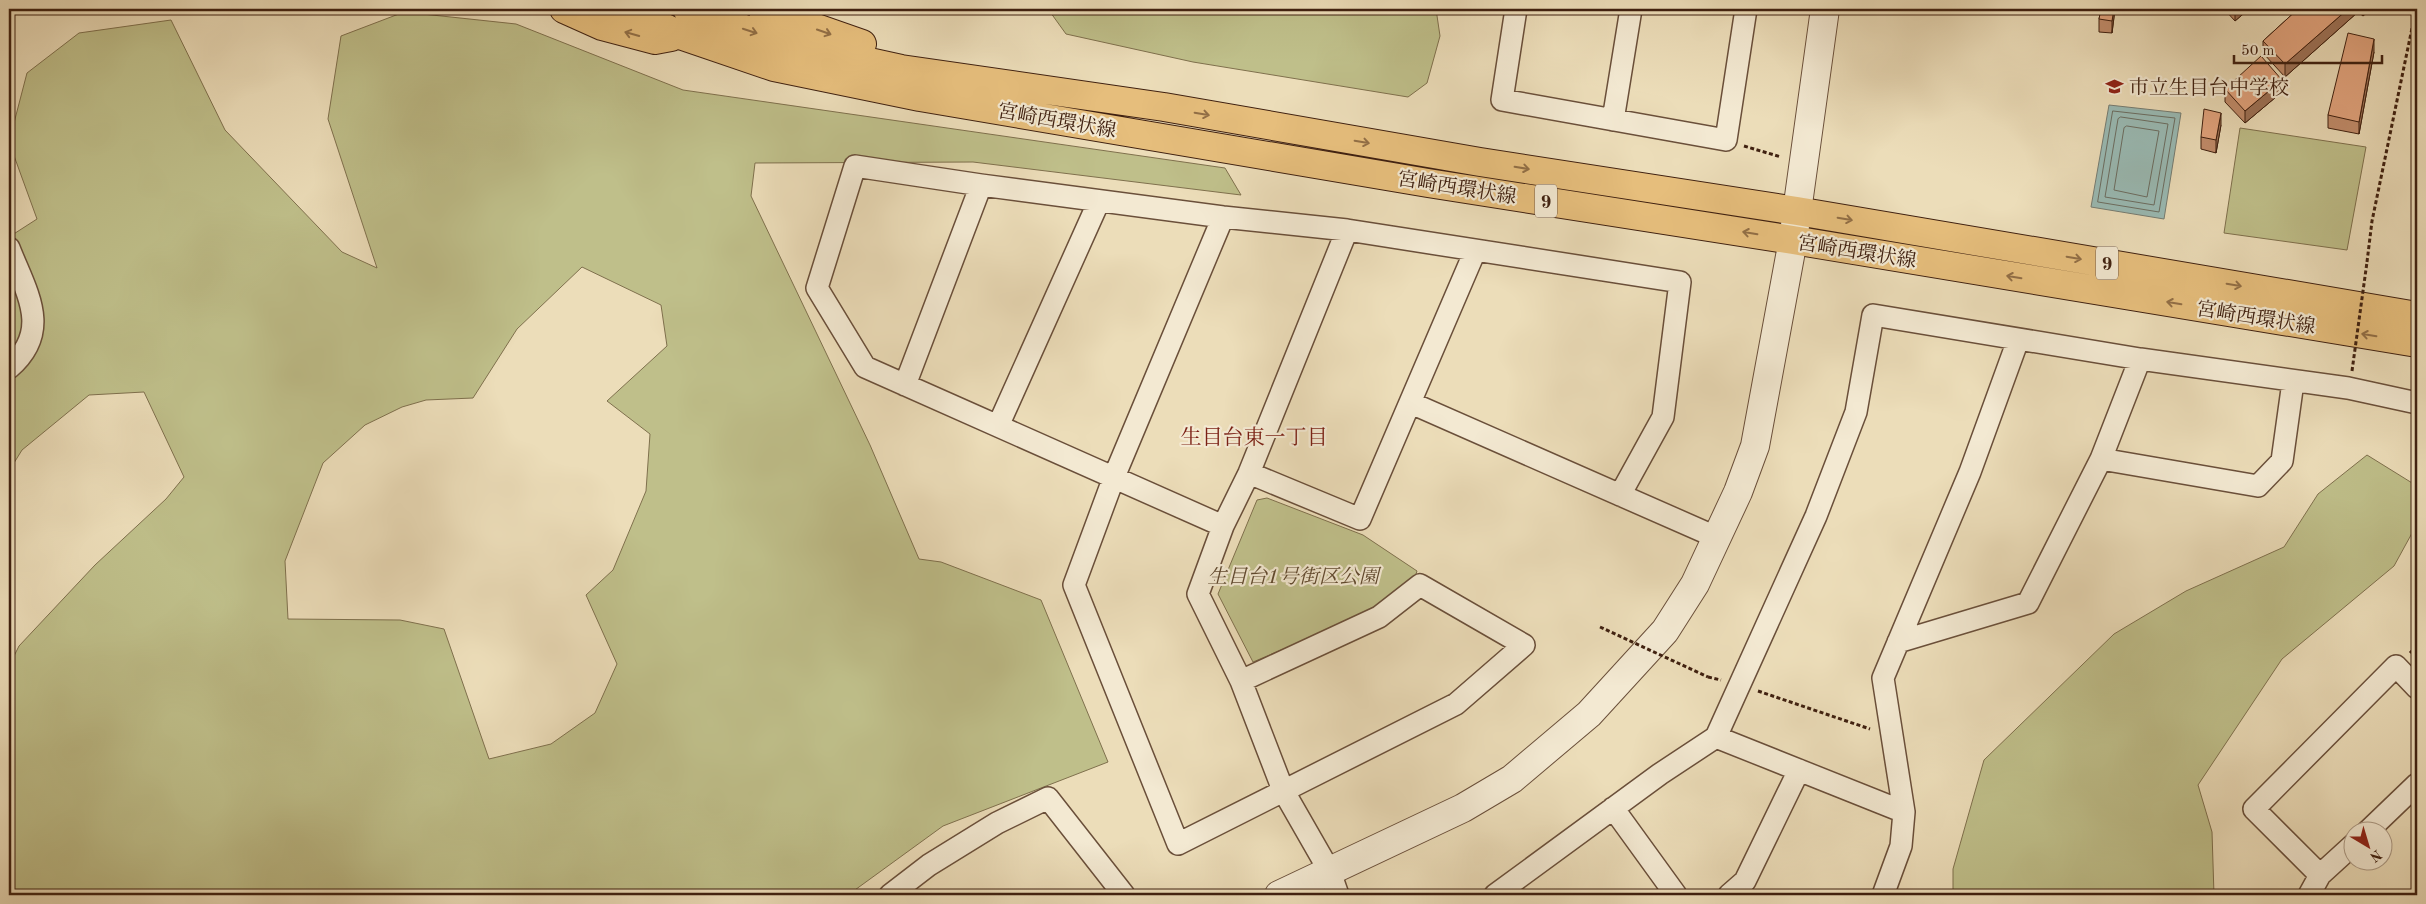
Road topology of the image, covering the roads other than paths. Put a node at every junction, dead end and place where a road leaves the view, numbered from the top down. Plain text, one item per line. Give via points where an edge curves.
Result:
1 (564, 9) edge
2 (626, 9) edge
3 (687, 9) edge
4 (762, 9) edge
5 (1516, 9) edge
6 (1632, 9) edge
7 (1746, 9) edge
8 (1826, 9) edge
9 (680, 35) junction
10 (1164, 107) junction
11 (1613, 120) junction
12 (981, 185) junction
13 (1099, 201) junction
14 (1796, 211) junction
15 (1223, 217) junction
16 (1347, 230) junction
17 (1792, 240) junction
18 (9, 248) edge
19 (1475, 251) junction
20 (2417, 316) edge
21 (2018, 340) junction
22 (2417, 343) edge
23 (2140, 359) junction
24 (9, 368) edge
25 (2293, 382) junction
26 (906, 385) junction
27 (1411, 403) junction
28 (2417, 403) edge
29 (998, 426) junction
30 (2101, 459) junction
31 (1249, 472) junction
32 (1114, 477) junction
33 (1620, 495) junction
34 (1223, 526) junction
35 (1718, 538) junction
36 (1898, 642) junction
37 (1241, 681) junction
38 (2417, 688) edge
39 (1716, 736) junction
40 (1799, 770) junction
41 (2417, 784) edge
42 (1283, 790) junction
43 (1613, 808) junction
44 (1904, 812) junction
45 (2377, 822) edge
46 (2344, 853) edge
47 (2320, 876) junction
48 (1334, 884) edge
49 (1115, 893) edge
50 (890, 895) edge
51 (1279, 895) edge
52 (1495, 895) edge
53 (1676, 895) edge
54 (1729, 895) edge
55 (1883, 895) edge
56 (2309, 895) edge

9 -> 1 main road via 655,40 602,26
2 - 9 main road, 宮崎西環状線 / 9
3 -> 10 main road, 宮崎西環状線 / 9 via 787,44 901,69
4 -> 10 main road via 858,44 1143,94
5 - 11 street via 1502,100
6 - 11 street
7 - 11 street via 1726,140
8 - 14 street
17 -> 9 main road, 宮崎西環状線 / 9 via 1428,183 920,97 774,67
10 -> 14 main road, 宮崎西環状線 / 9 via 1480,162
12 - 13 street
12 - 26 street
12 - 26 street via 855,166 817,288 865,367
13 - 15 street
13 - 29 street
14 - 17 street
14 -> 20 main road, 宮崎西環状線 / 9
15 - 16 street
15 - 32 street
16 - 19 street
16 - 31 street
22 -> 17 main road, 宮崎西環状線 / 9
17 - 35 street via 1755,446
18 - 24 street via 31,306 34,325 27,349
19 - 27 street
19 - 33 street via 1680,282 1663,417
21 - 23 street
21 - 36 street via 1970,472
21 - 39 street via 1873,316 1856,412 1816,516
23 - 25 street
23 - 30 street
25 - 28 street via 2348,388
25 - 30 street via 2282,461 2258,486
26 - 29 street
27 - 31 street via 1360,519
27 - 33 street
29 - 32 street
30 - 36 street via 2028,603
31 - 34 street
32 - 34 street
32 - 42 street via 1074,585 1178,844
33 - 35 street
34 - 37 street via 1198,594
35 - 48 street via 1695,584 1665,631 1589,714 1504,784
36 - 44 street via 1883,678
37 - 42 street
37 - 42 street via 1379,617 1420,585 1524,645 1456,704
38 - 47 street via 2396,666 2254,809
39 - 40 street
39 - 43 street
40 - 44 street
40 - 54 street via 1746,881
41 - 45 street
42 - 48 street
43 - 52 street
43 - 53 street
44 - 55 street via 1901,846
46 - 47 street
47 - 56 street
48 - 51 street
49 - 50 street via 1048,798 997,823 928,865

